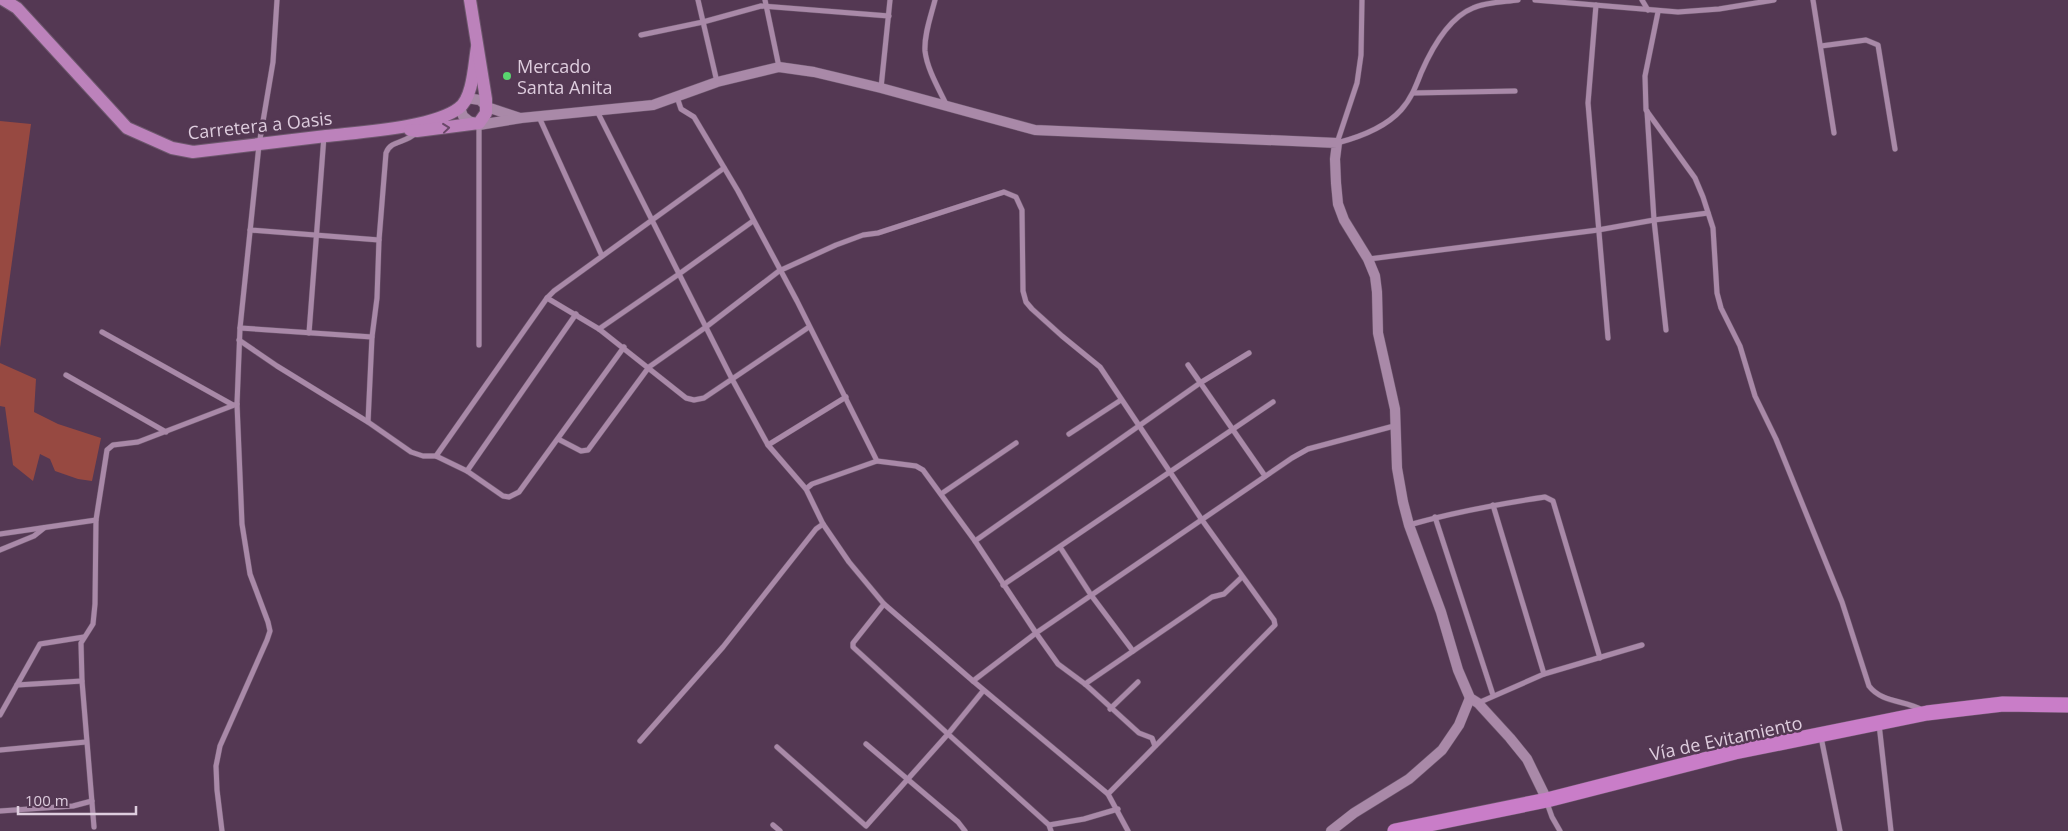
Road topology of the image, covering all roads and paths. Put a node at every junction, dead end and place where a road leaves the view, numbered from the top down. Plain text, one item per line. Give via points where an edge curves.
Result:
1 (4, 0) edge
2 (277, 0) edge
3 (470, 0) edge
4 (698, 0) edge
5 (765, 0) edge
6 (890, 0) edge
7 (935, 0) edge
8 (1362, 0) edge
9 (1518, 0) edge
10 (1535, 0) edge
11 (1642, 0) edge
12 (1774, 0) edge
13 (1814, 0) edge
14 (1596, 5) junction
15 (767, 8) junction
16 (1648, 10) junction
17 (1658, 12) junction
18 (889, 16) junction
19 (703, 22) junction
20 (641, 35) dead end
21 (1821, 46) junction
22 (477, 47) junction
23 (779, 67) junction
24 (717, 82) junction
25 (881, 88) junction
26 (1515, 91) dead end
27 (1413, 93) junction
28 (681, 95) junction
29 (463, 103) junction
30 (947, 106) junction
31 (487, 107) junction
32 (597, 110) junction
33 (1646, 110) junction
34 (539, 117) junction
35 (521, 118) junction
36 (476, 124) junction
37 (398, 128) junction
38 (417, 131) junction
39 (1834, 133) dead end
40 (324, 136) junction
41 (1338, 143) junction
42 (259, 145) junction
43 (1895, 149) dead end
44 (724, 168) junction
45 (1708, 213) junction
46 (1654, 220) junction
47 (652, 221) junction
48 (752, 221) junction
49 (250, 230) junction
50 (1598, 230) junction
51 (316, 236) junction
52 (379, 240) junction
53 (602, 256) junction
54 (1368, 259) junction
55 (780, 270) junction
56 (679, 274) junction
57 (547, 298) junction
58 (576, 314) junction
59 (809, 326) junction
60 (706, 327) junction
61 (240, 328) junction
62 (599, 329) junction
63 (1666, 330) dead end
64 (102, 332) dead end
65 (308, 333) junction
66 (372, 337) junction
67 (1608, 338) dead end
68 (240, 340) junction
69 (479, 345) dead end
70 (624, 347) junction
71 (1249, 353) dead end
72 (1188, 365) dead end
73 (649, 366) junction
74 (66, 375) dead end
75 (732, 379) junction
76 (1200, 383) junction
77 (846, 397) junction
78 (1121, 400) junction
79 (1273, 402) dead end
80 (235, 404) junction
81 (368, 422) junction
82 (1138, 425) junction
83 (1394, 426) junction
84 (1233, 428) junction
85 (166, 432) junction
86 (1069, 434) dead end
87 (558, 439) junction
88 (1016, 443) dead end
89 (768, 445) junction
90 (436, 456) junction
91 (877, 461) junction
92 (467, 471) junction
93 (1171, 473) junction
94 (1265, 476) junction
95 (806, 489) junction
96 (942, 494) junction
97 (1492, 505) junction
98 (1435, 517) junction
99 (96, 520) junction
100 (1202, 520) junction
101 (823, 524) junction
102 (1409, 525) junction
103 (44, 528) junction
104 (0, 534) edge
105 (975, 541) junction
106 (1060, 547) junction
107 (0, 550) edge
108 (1242, 578) junction
109 (1003, 585) junction
110 (1091, 596) junction
111 (884, 604) junction
112 (1036, 633) junction
113 (84, 637) junction
114 (1642, 646) dead end
115 (1134, 651) junction
116 (1600, 658) junction
117 (1544, 674) junction
118 (82, 681) junction
119 (973, 681) junction
120 (1138, 682) dead end
121 (1085, 684) junction
122 (17, 685) junction
123 (983, 691) junction
124 (1493, 695) junction
125 (1474, 700) junction
126 (2068, 705) edge
127 (1110, 708) junction
128 (1927, 714) junction
129 (0, 715) edge
130 (1879, 724) junction
131 (948, 734) junction
132 (1820, 736) junction
133 (640, 741) dead end
134 (86, 742) junction
135 (866, 744) dead end
136 (1155, 746) junction
137 (778, 747) dead end
138 (0, 750) edge
139 (907, 779) junction
140 (1108, 794) junction
141 (1547, 800) junction
142 (92, 801) junction
143 (1118, 809) junction
144 (0, 811) edge
145 (773, 825) dead end
146 (94, 827) dead end
147 (1050, 828) edge
148 (864, 829) edge
149 (222, 831) edge
150 (780, 831) edge
151 (965, 831) edge
152 (1128, 831) edge
153 (1331, 831) edge
154 (1395, 831) edge
155 (1560, 831) edge
156 (1840, 831) edge
157 (1891, 831) edge

1 - 42 main road, Carretera a Oasis via 17,8 127,128 153,141 193,152
2 - 42 street via 273,62
3 - 22 main road
4 - 19 street
5 - 15 street
6 - 18 street
7 - 30 street via 925,52
8 - 41 street via 1357,83
9 - 27 street via 1472,8 1460,16 1437,42
10 - 14 street
11 - 16 street
12 - 17 street via 1719,9
13 - 21 street
14 - 16 street
14 - 50 street via 1588,103
15 - 18 street
15 - 19 street via 761,6
15 - 23 street
16 - 17 street
17 - 33 street via 1645,76
18 - 25 street
19 - 20 street
19 - 24 street
21 - 39 street
21 - 43 street via 1866,40 1878,45
22 - 29 main road via 473,77
22 - 31 main road
23 - 24 street
23 - 25 street
24 - 28 street
25 - 30 street
26 - 27 street
27 - 41 street via 1401,110 1386,122
28 - 32 street via 653,105
28 - 44 street via 678,100 680,109 694,117
29 - 31 street via 480,100
29 - 36 street via 463,116
29 - 37 main road, Carretera a Oasis via 436,119
30 - 41 street via 1034,130
31 - 35 street
31 - 36 main road via 483,119
32 - 34 street
32 - 47 street
33 - 45 street via 1695,178
33 - 46 street
34 - 35 street
34 - 53 street
35 - 36 street
38 -> 36 main road, Carretera a Oasis
36 - 69 street
37 - 38 main road, Carretera a Oasis
37 - 40 main road, Carretera a Oasis
38 - 52 street via 407,140 388,148
40 - 42 main road, Carretera a Oasis
40 - 51 street
41 - 54 street via 1335,159 1338,204
42 - 49 street
44 - 47 street
44 - 48 street
45 - 46 street
45 - 128 street via 1713,228 1721,308 1740,346 1755,396 1776,439 1842,602 1869,686 1878,695 1916,706
46 - 50 street
46 - 63 street
47 - 53 street
47 - 56 street
48 - 55 street
48 - 56 street
49 - 51 street
49 - 61 street
50 - 54 street
50 - 67 street
51 - 52 street
51 - 65 street
52 - 66 street
53 - 57 street
54 - 83 street via 1376,284 1378,333 1395,409
55 - 59 street
55 - 60 street
55 - 78 street via 863,235 1004,192 1010,194 1016,197 1022,210 1023,291 1026,302 1100,367
56 - 60 street
56 - 62 street
57 - 58 street
57 - 90 street
58 - 62 street
58 - 92 street
59 - 75 street
59 - 77 street
60 - 73 street
60 - 75 street
61 - 65 street
61 - 68 street
62 - 70 street
64 - 80 street
65 - 66 street
66 - 81 street
68 - 80 street
68 - 81 street
70 - 73 street
70 - 87 street
71 - 76 street
72 - 76 street
73 - 75 street via 681,395 694,400 704,398
73 - 87 street via 588,450 582,451
74 - 85 street
75 - 89 street
76 - 82 street
76 - 84 street
77 - 89 street
77 - 91 street
78 - 82 street
78 - 86 street
79 - 84 street
80 - 85 street
80 - 149 street via 242,524 250,574 270,630 220,746 216,766
81 - 90 street via 416,454
82 - 93 street
82 - 105 street
83 - 94 street via 1308,449
83 - 102 street via 1402,502
84 - 93 street
84 - 94 street
85 - 99 street via 138,442 109,447
87 - 92 street via 515,495 503,496
88 - 96 street
89 - 95 street
90 - 92 street
91 - 95 street
91 - 96 street via 920,467
93 - 100 street
93 - 106 street
94 - 100 street
95 - 101 street
96 - 105 street
97 - 98 street
97 - 116 street via 1545,497 1553,501
97 - 117 street
98 - 102 street
98 - 124 street
99 - 103 street
99 - 113 street via 93,624
100 - 108 street
100 - 110 street
101 - 111 street
101 - 133 street via 816,528 723,648
102 - 125 street via 1458,670
103 - 104 street
103 - 107 street via 34,536
105 - 109 street
106 - 109 street
106 - 110 street
108 - 115 street via 1224,594 1212,598
108 - 136 street via 1274,620 1274,628
109 - 112 street
110 - 112 street
110 - 115 street
111 - 119 street
111 - 131 street via 853,647
112 - 119 street
112 - 121 street via 1058,664
113 - 118 street via 81,644
113 - 122 street via 40,644
114 - 116 street
115 - 121 street
116 - 117 street
117 - 124 street
118 - 122 street
118 - 134 street
119 - 123 street
120 - 127 street
121 - 127 street
122 - 129 street
123 - 131 street
123 - 140 street
124 - 125 street
125 - 141 street via 1527,760
125 - 153 street via 1442,750 1409,779
126 - 128 highway, Vía de Evitamiento via 2003,704
127 - 136 street via 1139,733 1152,738
128 - 130 highway, Vía de Evitamiento
130 - 132 highway, Vía de Evitamiento
130 - 157 street
131 - 139 street
131 - 147 street
132 - 141 highway, Vía de Evitamiento via 1735,752
132 - 156 street
134 - 138 street
134 - 142 street
135 - 139 street
136 - 140 street
137 - 148 street
139 - 148 street
139 - 151 street
140 - 143 street
141 - 154 highway, Vía de Evitamiento
141 - 155 street
142 - 144 street via 73,806
142 - 146 street
143 - 147 street
143 - 152 street
145 - 150 street

